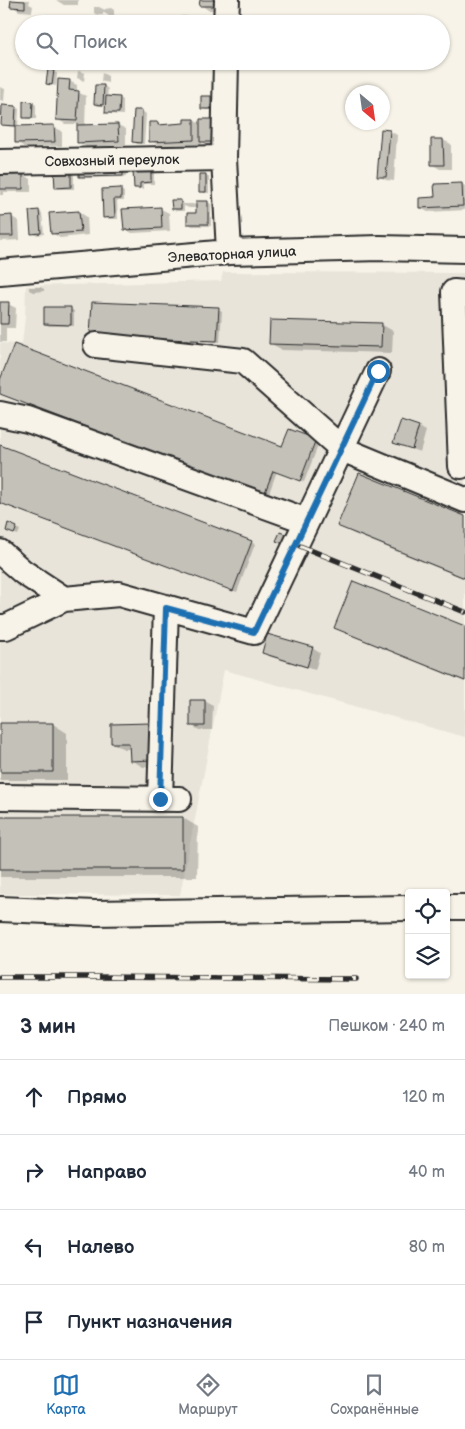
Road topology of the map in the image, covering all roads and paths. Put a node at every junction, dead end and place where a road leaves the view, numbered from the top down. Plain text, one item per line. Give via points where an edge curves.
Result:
1 (227, 0) edge
2 (226, 15) edge
3 (226, 70) edge
4 (224, 158) junction
5 (0, 162) edge
6 (465, 250) edge
7 (229, 252) junction
8 (0, 272) edge
9 (465, 293) edge
10 (96, 346) dead end
11 (378, 371) dead end
12 (0, 414) edge
13 (342, 449) junction
14 (461, 466) dead end
15 (465, 500) edge
16 (307, 521) junction
17 (0, 552) edge
18 (64, 599) junction
19 (166, 608) junction
20 (0, 627) edge
21 (0, 796) edge
22 (450, 907) edge
23 (465, 907) edge
24 (405, 908) edge
25 (0, 909) edge

1 - 2 street
3 - 4 street
4 - 5 street, Совхозный переулок
4 - 7 street
6 - 7 street, Элеваторная улица via 380,248
7 - 8 street, Элеваторная улица
9 - 14 street via 454,292
10 - 13 street via 243,361
11 - 13 street
12 - 16 street via 28,420
13 - 15 street
13 - 16 street
16 - 19 street via 254,632
17 - 18 street via 23,572
18 - 19 street via 119,594
18 - 20 street
19 - 21 street via 170,799
22 - 23 street
24 - 25 street via 96,913

